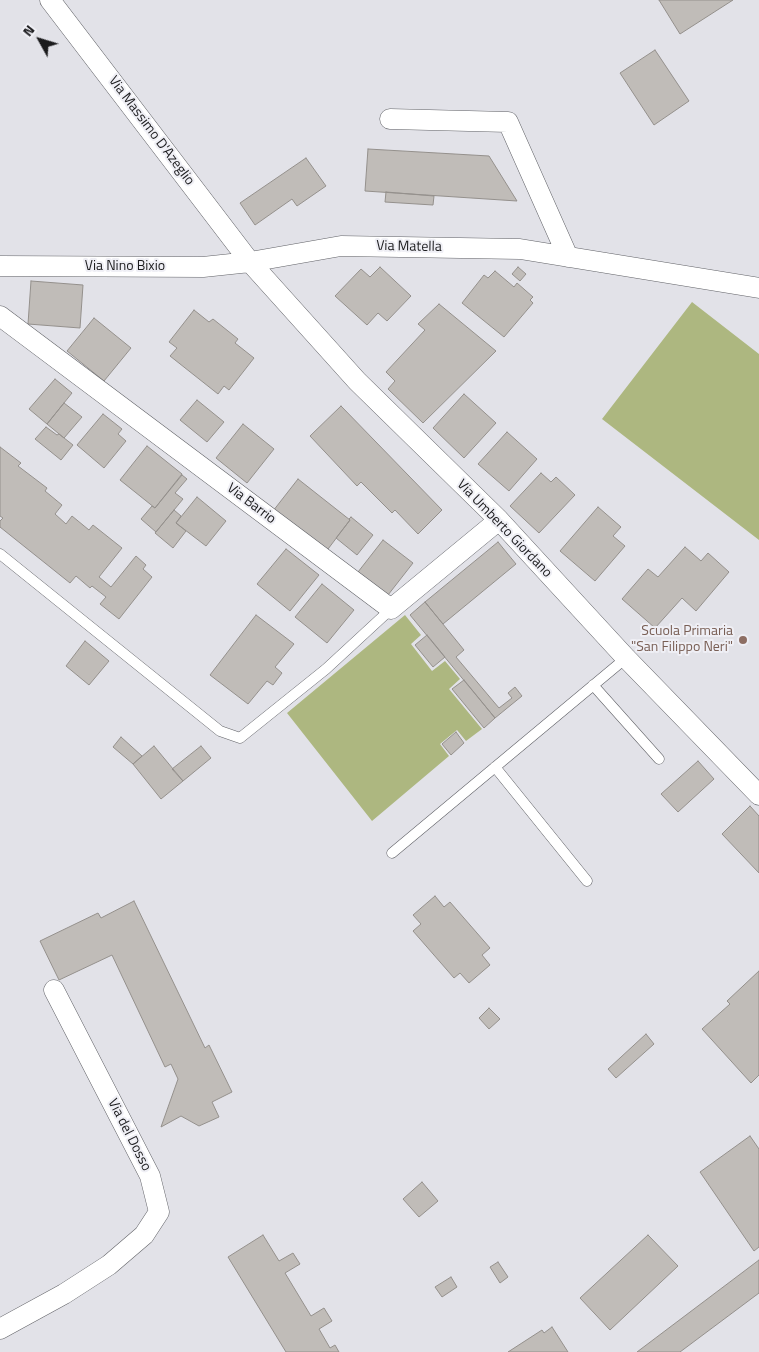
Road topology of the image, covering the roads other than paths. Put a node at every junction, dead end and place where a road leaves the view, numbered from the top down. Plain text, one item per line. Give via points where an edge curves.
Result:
1 (50, 0) edge
2 (390, 119) dead end
3 (568, 257) junction
4 (250, 262) junction
5 (0, 266) edge
6 (759, 288) edge
7 (0, 316) edge
8 (499, 520) junction
9 (0, 554) edge
10 (391, 609) junction
11 (626, 658) junction
12 (593, 685) junction
13 (659, 759) dead end
14 (495, 767) junction
15 (759, 794) edge
16 (392, 853) dead end
17 (588, 881) dead end
18 (54, 990) dead end
19 (0, 1329) edge

1 - 4 street, Via Massimo D'Azeglio
2 - 3 street via 508,122
3 - 4 street, Via Matella via 520,249 341,246
3 - 6 street, Via Matella
4 - 5 street, Via Nino Bixio via 203,267
4 - 8 street, Via Umberto Giordano via 357,381
7 - 10 street, Via Barrio
8 - 10 street
8 - 11 street, Via Umberto Giordano
9 - 10 lane via 220,731 240,738 326,669
11 - 12 lane
11 - 15 street, Via Umberto Giordano
12 - 13 lane
12 - 14 lane
14 - 16 lane
14 - 17 lane
18 - 19 street, Via del Dosso via 150,1176 159,1212 144,1235 109,1265

